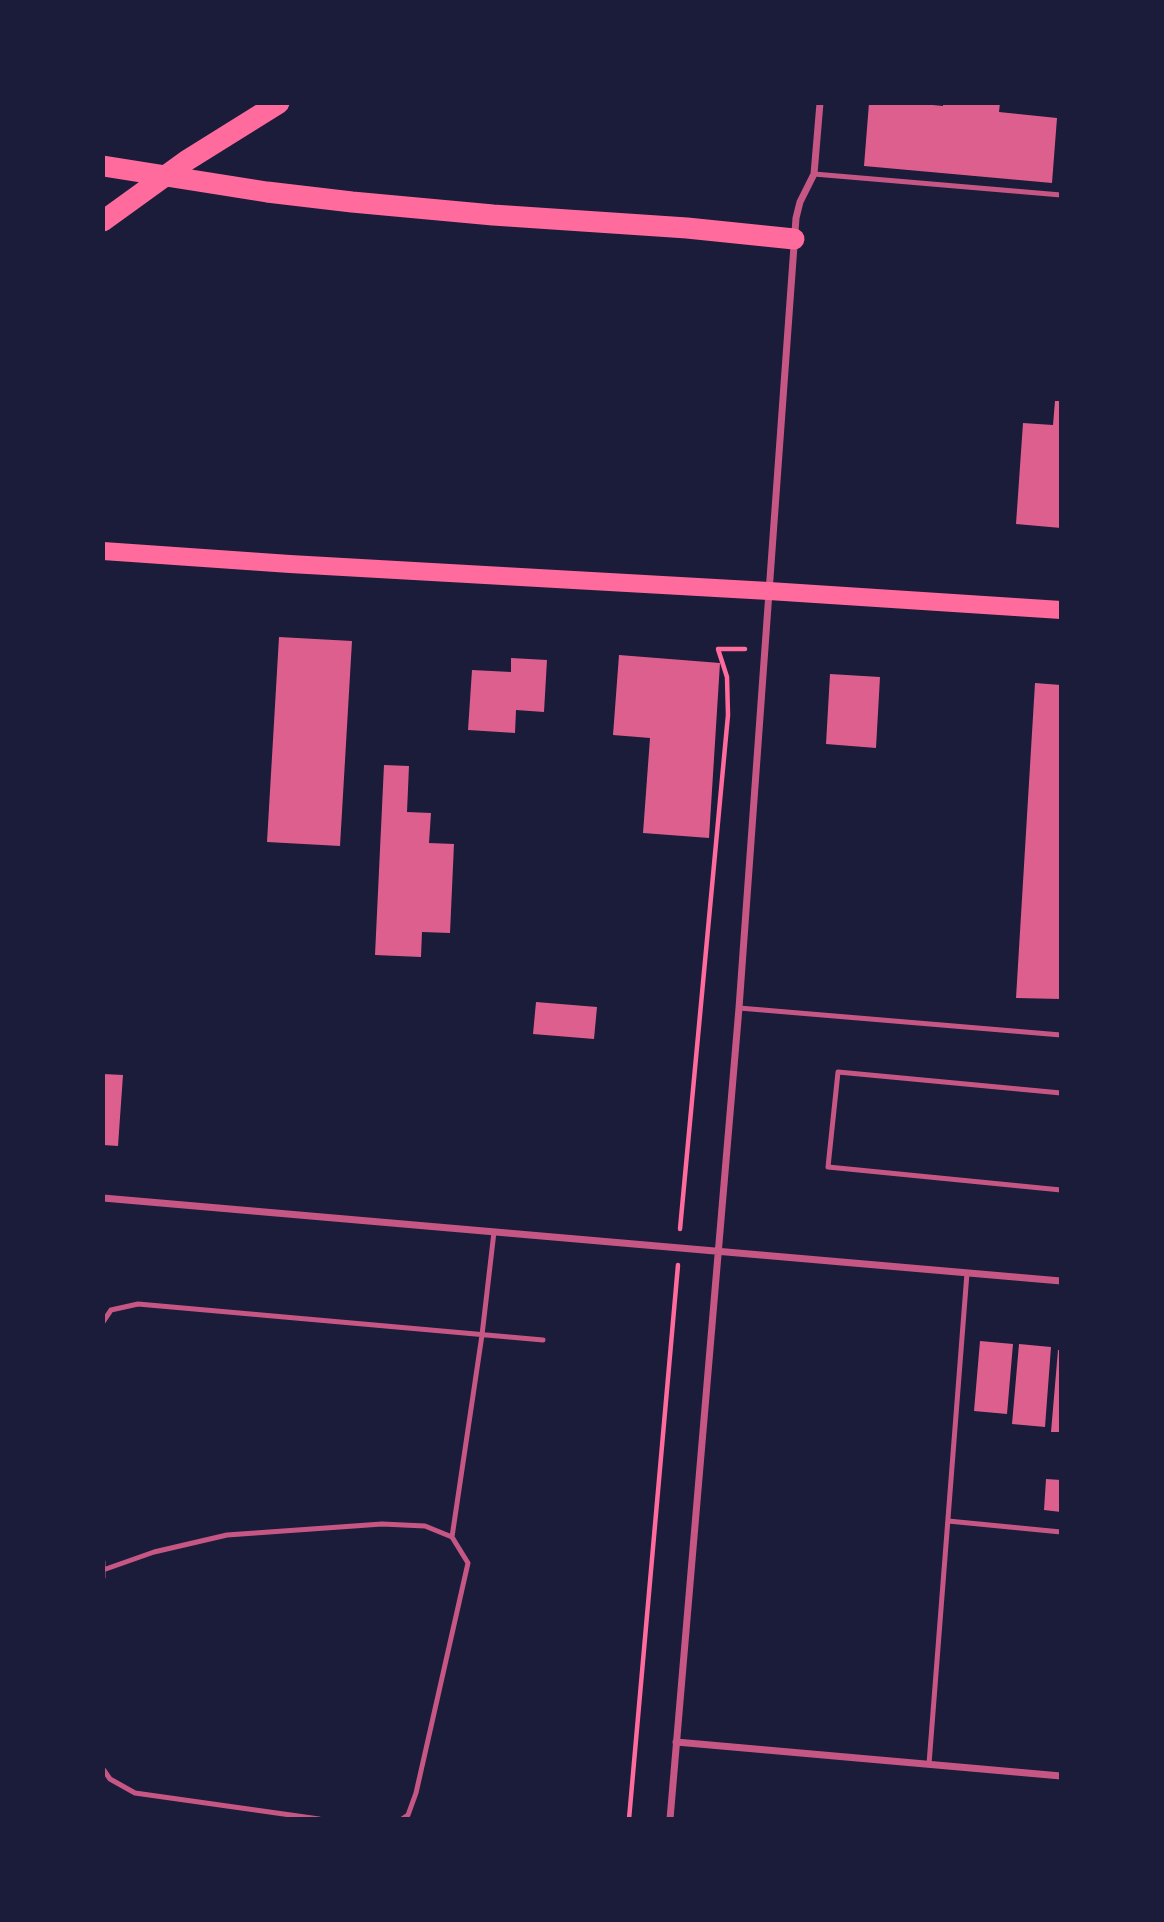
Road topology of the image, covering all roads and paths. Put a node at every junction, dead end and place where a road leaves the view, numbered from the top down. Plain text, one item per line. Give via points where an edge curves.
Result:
1 (820, 103) edge
2 (272, 107) edge
3 (103, 166) edge
4 (814, 174) junction
5 (1061, 195) edge
6 (103, 221) edge
7 (794, 239) junction
8 (103, 551) edge
9 (769, 590) junction
10 (1061, 610) edge
11 (718, 649) dead end
12 (765, 649) junction
13 (739, 1008) junction
14 (1061, 1035) edge
15 (1061, 1093) edge
16 (1061, 1190) edge
17 (103, 1198) edge
18 (494, 1232) junction
19 (718, 1251) junction
20 (967, 1273) junction
21 (1061, 1281) edge
22 (103, 1322) edge
23 (482, 1335) junction
24 (543, 1340) dead end
25 (948, 1521) junction
26 (1061, 1532) edge
27 (452, 1537) junction
28 (103, 1562) edge
29 (103, 1570) edge
30 (103, 1577) edge
31 (677, 1742) junction
32 (929, 1764) junction
33 (103, 1769) edge
34 (1061, 1776) edge
35 (319, 1819) edge
36 (401, 1819) edge
37 (670, 1819) edge

1 - 4 street
2 - 6 highway
3 - 7 highway via 352,202
4 - 5 lane
4 - 7 street via 800,202
7 - 9 street
8 - 9 main road
9 - 10 main road
9 - 12 street
11 - 12 path
12 - 13 street
13 - 14 lane
13 - 19 street
15 - 16 lane via 838,1072 828,1167
17 - 18 street
18 - 19 street
18 - 23 lane
19 - 20 street
19 - 31 street
20 - 21 street
20 - 25 lane
22 - 23 lane via 111,1310 138,1304
23 - 24 lane
23 - 27 lane
25 - 26 lane
25 - 32 lane
27 - 29 lane via 425,1526 382,1524 227,1535
27 - 36 lane via 468,1563 416,1793 408,1815
28 - 29 lane
29 - 30 lane
31 - 32 street
31 - 37 street
32 - 34 street
33 - 35 lane via 110,1779 135,1793

